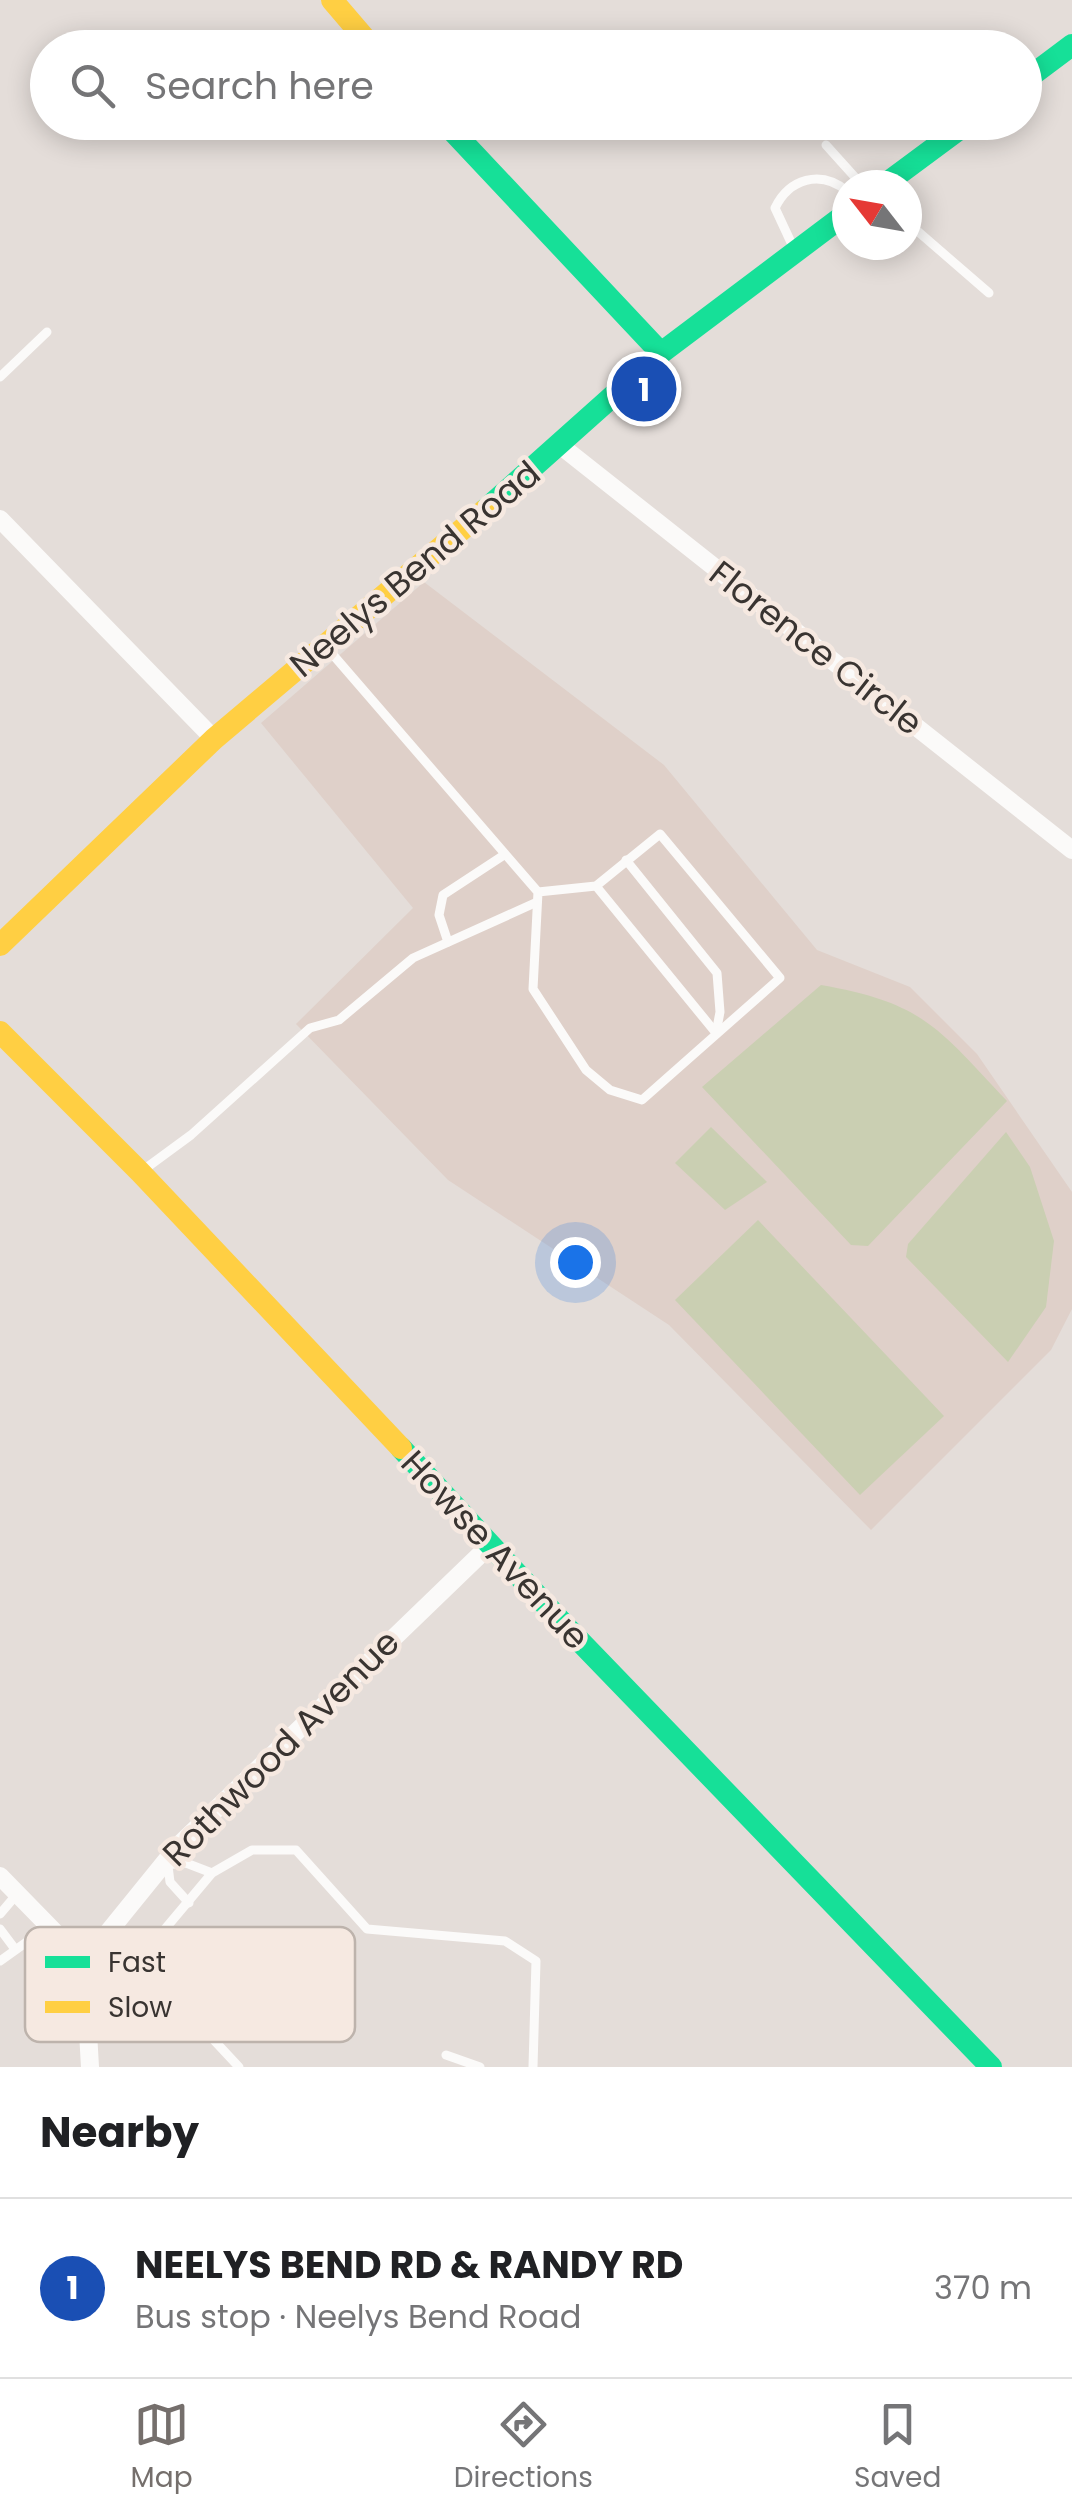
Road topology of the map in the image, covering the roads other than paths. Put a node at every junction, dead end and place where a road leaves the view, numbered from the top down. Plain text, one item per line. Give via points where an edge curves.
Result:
1 (332, 0) edge
2 (358, 30) edge
3 (1072, 45) edge
4 (1042, 68) edge
5 (461, 140) edge
6 (931, 140) edge
7 (826, 145) dead end
8 (848, 170) edge
9 (900, 170) edge
10 (832, 182) edge
11 (832, 224) edge
12 (922, 235) edge
13 (796, 251) junction
14 (989, 293) dead end
15 (47, 332) dead end
16 (662, 353) junction
17 (0, 377) edge
18 (561, 446) junction
19 (0, 519) edge
20 (325, 646) junction
21 (214, 740) junction
22 (1072, 850) edge
23 (504, 855) junction
24 (626, 860) junction
25 (596, 886) junction
26 (538, 897) junction
27 (448, 942) junction
28 (0, 945) edge
29 (0, 1032) edge
30 (716, 1033) junction
31 (140, 1172) junction
32 (490, 1545) junction
33 (165, 1865) junction
34 (212, 1873) junction
35 (0, 1876) edge
36 (17, 1894) junction
37 (189, 1903) junction
38 (0, 1914) edge
39 (49, 1926) edge
40 (113, 1927) edge
41 (168, 1927) edge
42 (0, 1929) edge
43 (25, 1942) edge
44 (15, 1949) junction
45 (0, 1961) edge
46 (88, 2042) edge
47 (216, 2042) edge
48 (446, 2055) dead end
49 (90, 2067) edge
50 (240, 2067) edge
51 (480, 2067) edge
52 (533, 2067) edge
53 (991, 2067) edge

1 - 2 street
3 - 4 street
5 - 16 street
6 - 9 street
7 - 8 lane
10 - 13 lane via 807,178 784,189 775,208
11 - 13 street, Neelys Bend Road
12 - 14 lane
13 - 16 street, Neelys Bend Road
15 - 17 lane
16 - 18 street, Neelys Bend Road
18 - 20 street, Neelys Bend Road
18 - 22 street, Florence Circle
19 - 21 street
20 - 21 street, Neelys Bend Road
20 - 23 lane
21 - 28 street, Neelys Bend Road
23 - 26 lane
23 - 27 lane via 443,896 440,915
24 - 25 lane
24 - 30 lane via 717,973
24 - 30 lane via 660,834 780,978
25 - 26 lane
25 - 30 lane
26 - 27 lane
26 - 30 lane via 533,989 586,1070 610,1090 642,1100
27 - 31 lane via 413,958 339,1020 310,1028
29 - 31 street, Howse Avenue
31 - 32 street, Howse Avenue
32 - 33 street, Rothwood Avenue
32 - 53 street, Howse Avenue
33 - 34 lane via 186,1863
33 - 37 lane
33 - 40 street, Rothwood Avenue
34 - 37 lane
34 - 52 lane via 252,1850 296,1850 367,1929 505,1941 536,1962
35 - 36 street
36 - 38 lane
36 - 39 street
37 - 41 lane
42 - 44 lane
43 - 44 lane
44 - 45 lane
46 - 49 street
47 - 50 lane
48 - 51 lane

